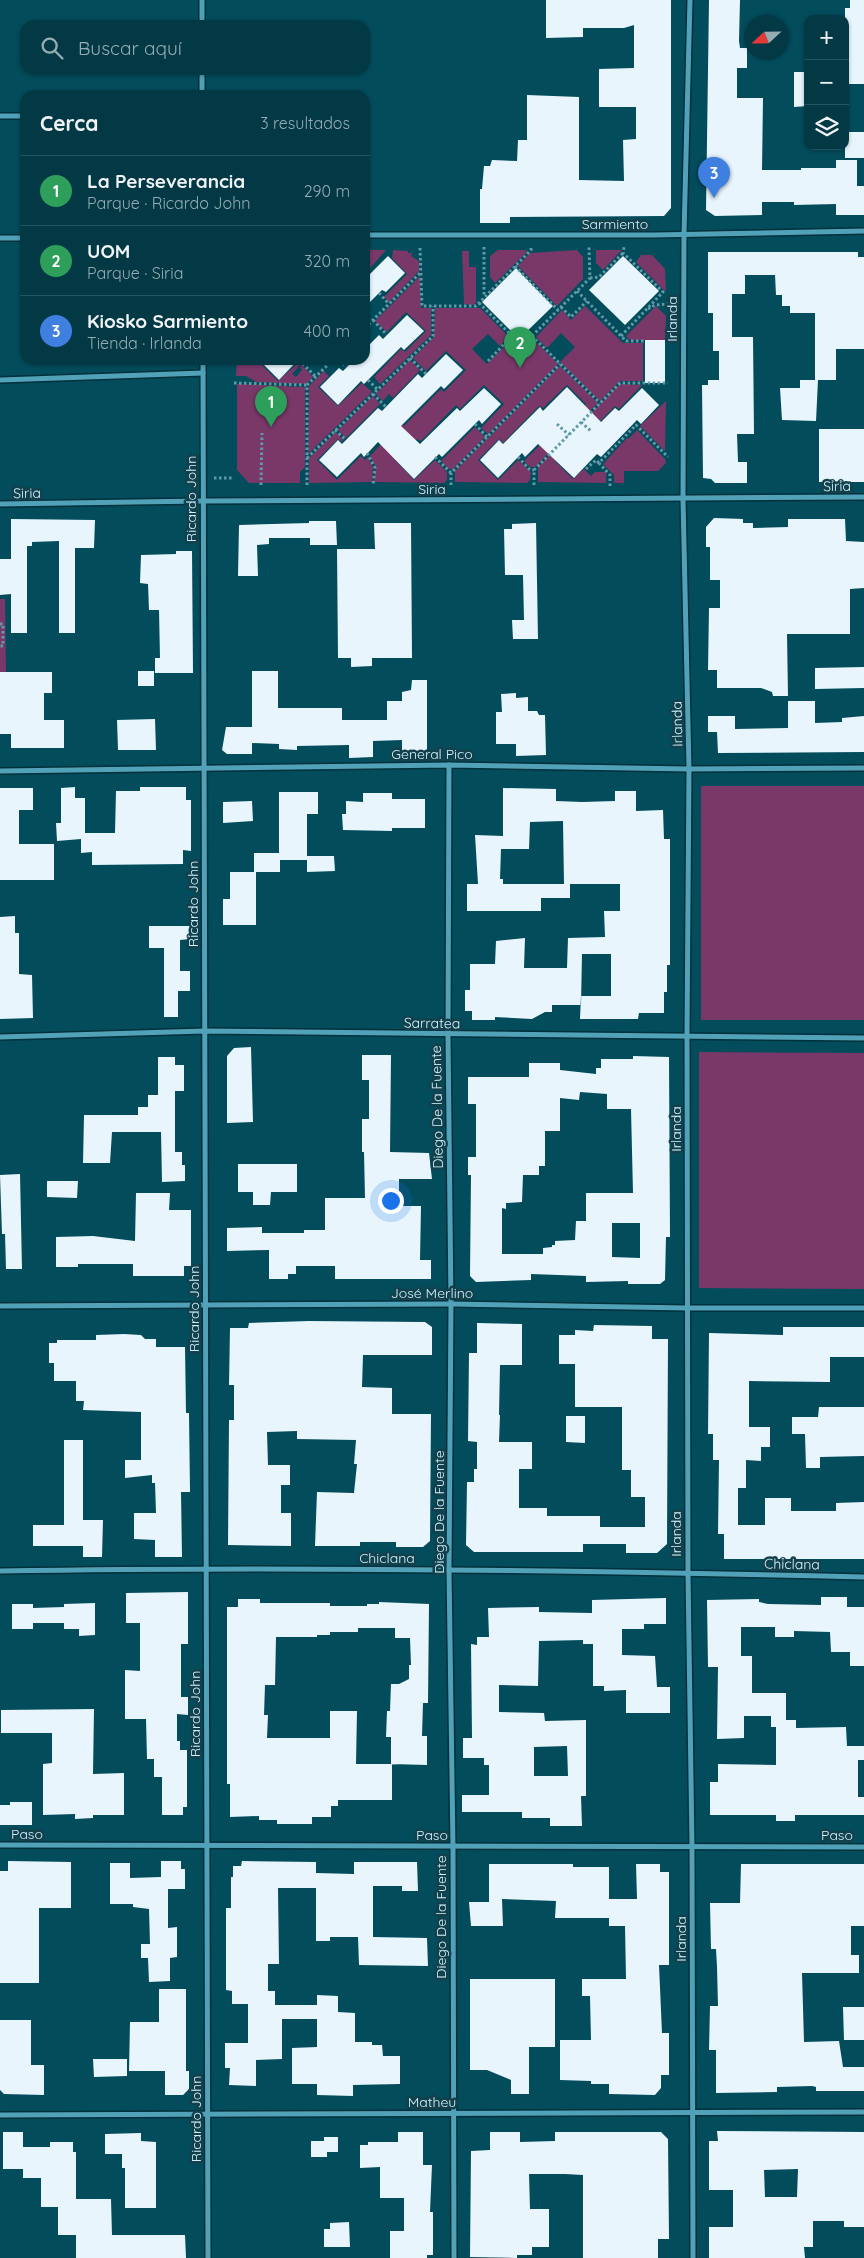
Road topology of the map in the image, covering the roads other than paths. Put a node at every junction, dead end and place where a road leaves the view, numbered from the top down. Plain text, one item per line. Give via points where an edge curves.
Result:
1 (202, 0) edge
2 (690, 0) edge
3 (202, 20) edge
4 (202, 75) edge
5 (202, 90) edge
6 (0, 116) edge
7 (20, 116) edge
8 (864, 231) edge
9 (684, 234) junction
10 (370, 235) edge
11 (0, 238) edge
12 (20, 238) edge
13 (203, 365) edge
14 (203, 374) junction
15 (0, 380) edge
16 (864, 497) edge
17 (683, 499) junction
18 (202, 501) junction
19 (0, 504) edge
20 (449, 765) junction
21 (204, 768) junction
22 (864, 768) edge
23 (689, 769) junction
24 (0, 772) edge
25 (204, 1032) junction
26 (448, 1035) junction
27 (0, 1036) edge
28 (686, 1036) junction
29 (864, 1038) edge
30 (451, 1304) junction
31 (205, 1305) junction
32 (0, 1306) edge
33 (688, 1308) junction
34 (864, 1308) edge
35 (206, 1568) junction
36 (449, 1570) junction
37 (0, 1571) edge
38 (688, 1573) junction
39 (864, 1577) edge
40 (0, 1845) edge
41 (207, 1845) junction
42 (453, 1846) junction
43 (692, 1847) junction
44 (864, 1847) edge
45 (693, 2112) junction
46 (864, 2112) edge
47 (452, 2113) junction
48 (208, 2114) junction
49 (0, 2115) edge
50 (208, 2258) edge
51 (454, 2258) edge
52 (693, 2258) edge

1 - 3 street
2 - 9 street, Irlanda
4 - 5 street
6 - 7 street
8 - 9 street, Sarmiento
9 - 10 street, Sarmiento
9 - 17 street, Irlanda
11 - 12 street
13 - 14 street, Ricardo John
14 - 15 street
14 - 18 street, Ricardo John
16 - 17 street, Siria
17 - 18 street, Siria
17 - 23 street, Irlanda
18 - 19 street, Siria
18 - 21 street, Ricardo John
20 - 21 street, General Pico
20 - 23 street, General Pico
20 - 26 street, Diego De la Fuente
21 - 24 street, General Pico
21 - 25 street, Ricardo John
22 - 23 street, General Pico
23 - 28 street, Irlanda
25 - 26 street, Sarratea
25 - 27 street, Sarratea
25 - 31 street, Ricardo John
26 - 28 street, Sarratea
26 - 30 street, Diego De la Fuente
28 - 29 street, Sarratea
28 - 33 street, Irlanda
30 - 31 street, José Merlino
30 - 33 street, José Merlino
30 - 36 street, Diego De la Fuente
31 - 32 street, José Merlino
31 - 35 street, Ricardo John
33 - 34 street, José Merlino
33 - 38 street, Irlanda
35 - 36 street, Chiclana
35 - 37 street, Chiclana
35 - 41 street, Ricardo John
36 - 38 street, Chiclana
36 - 42 street, Diego De la Fuente
38 - 39 street, Chiclana
38 - 43 street, Irlanda
40 - 41 street, Paso
41 - 42 street, Paso
41 - 48 street, Ricardo John
42 - 43 street, Paso
42 - 47 street, Diego De la Fuente
43 - 44 street, Paso
43 - 45 street, Irlanda
45 - 46 street, Matheu
45 - 47 street, Matheu
45 - 52 street, Irlanda
47 - 48 street, Matheu
47 - 51 street, Diego De la Fuente
48 - 49 street, Matheu
48 - 50 street, Ricardo John

